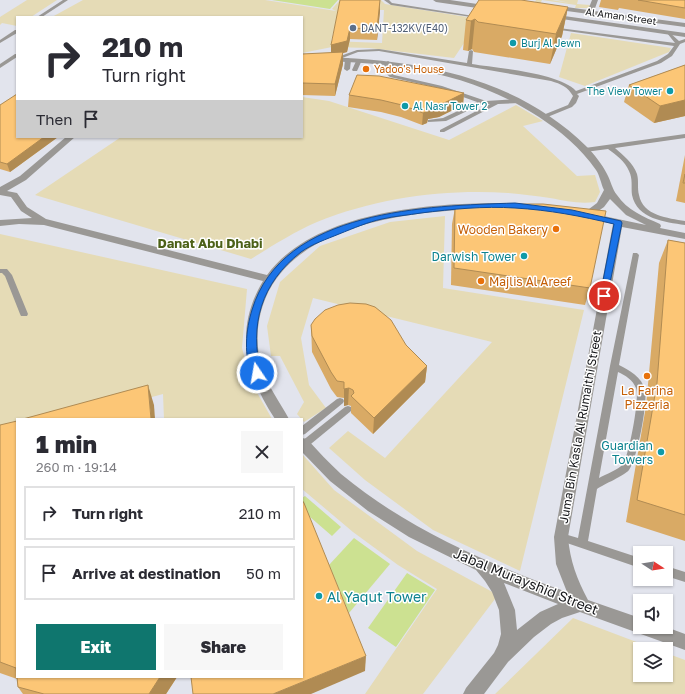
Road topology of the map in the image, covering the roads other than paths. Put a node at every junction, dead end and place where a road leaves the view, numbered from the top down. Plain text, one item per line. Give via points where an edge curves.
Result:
1 (66, 0) edge
2 (386, 0) edge
3 (436, 0) edge
4 (472, 0) edge
5 (595, 0) edge
6 (590, 12) junction
7 (41, 16) edge
8 (546, 16) edge
9 (483, 18) edge
10 (685, 26) edge
11 (545, 27) edge
12 (662, 30) junction
13 (685, 31) edge
14 (16, 32) edge
15 (669, 33) junction
16 (685, 35) edge
17 (685, 40) edge
18 (0, 42) edge
19 (678, 44) junction
20 (471, 51) edge
21 (16, 56) edge
22 (335, 59) junction
23 (303, 60) edge
24 (348, 60) junction
25 (358, 60) junction
26 (388, 63) junction
27 (468, 64) junction
28 (0, 66) edge
29 (347, 69) dead end
30 (354, 70) dead end
31 (574, 93) junction
32 (520, 101) junction
33 (481, 102) junction
34 (495, 104) junction
35 (545, 116) junction
36 (430, 121) edge
37 (442, 131) dead end
38 (685, 136) edge
39 (70, 138) edge
40 (610, 147) junction
41 (585, 150) junction
42 (609, 190) junction
43 (0, 191) edge
44 (470, 206) junction
45 (527, 206) edge
46 (481, 214) edge
47 (44, 222) junction
48 (0, 223) edge
49 (618, 223) junction
50 (685, 223) edge
51 (681, 236) edge
52 (635, 254) dead end
53 (0, 271) edge
54 (270, 279) junction
55 (24, 314) dead end
56 (614, 366) junction
57 (340, 401) dead end
58 (348, 409) dead end
59 (281, 418) edge
60 (303, 439) edge
61 (303, 439) edge
62 (303, 441) edge
63 (592, 486) junction
64 (561, 537) junction
65 (582, 544) junction
66 (633, 561) edge
67 (480, 565) junction
68 (673, 574) edge
69 (685, 578) edge
70 (582, 604) junction
71 (633, 623) edge
72 (663, 634) edge
73 (685, 642) edge
74 (501, 657) junction
75 (472, 694) edge

1 - 7 lane
2 - 9 lane via 391,4
3 - 4 street via 497,6
5 - 6 street
6 - 10 street
6 - 12 street, Al Aman Street via 543,8
8 - 12 street, Al Aman Street
11 - 19 lane
12 - 13 street, Al Aman Street
12 - 15 street, Al Aman Street
14 - 18 lane
15 - 16 street, Al Aman Street
15 - 19 lane
17 - 19 lane
19 - 31 lane via 670,55 652,66
20 - 27 lane
21 - 28 lane
22 - 23 street
22 - 24 street
22 - 27 lane via 357,50 374,49
24 - 25 street
24 - 29 lane
25 - 26 street
25 - 30 lane
26 - 32 street via 467,80
26 - 33 lane via 386,71 392,76 440,87
27 - 31 lane via 549,78 564,84
31 - 35 lane via 575,100 570,106
32 - 34 lane
32 - 35 street
33 - 34 lane
33 - 36 lane via 444,120
34 - 37 lane
35 - 41 street
38 - 40 lane
39 - 43 street via 33,170
40 - 41 lane
40 - 50 lane via 628,163 633,173 636,198 643,209 657,217
41 - 42 street via 602,173
42 - 49 street via 600,206 582,214
42 - 51 street via 622,207 637,217
43 - 47 street via 14,195 27,212
44 - 45 street via 492,209
44 - 46 lane
44 - 54 street via 402,213 345,228 299,250 284,262
47 - 48 street
47 - 54 street
49 - 51 street
49 - 64 street, Juma Bin Kasla Al Rumaithi Street
52 - 56 lane
53 - 55 lane via 7,273
54 - 59 street via 255,311 251,341 263,390
56 - 63 lane
56 - 63 lane via 631,375 641,390 633,454 625,468
57 - 60 lane
58 - 61 lane
62 - 67 street, Jabal Murayshid Street via 337,478 359,496 422,537
63 - 65 lane
64 - 65 lane
64 - 70 street, Juma Bin Kasla Al Rumaithi Street via 565,571
65 - 66 lane
67 - 70 street, Jabal Murayshid Street
67 - 74 street via 497,584 508,609 509,634
68 - 69 lane
70 - 71 street, Jabal Murayshid Street
70 - 74 street via 563,609 538,622
72 - 73 street
74 - 75 street

